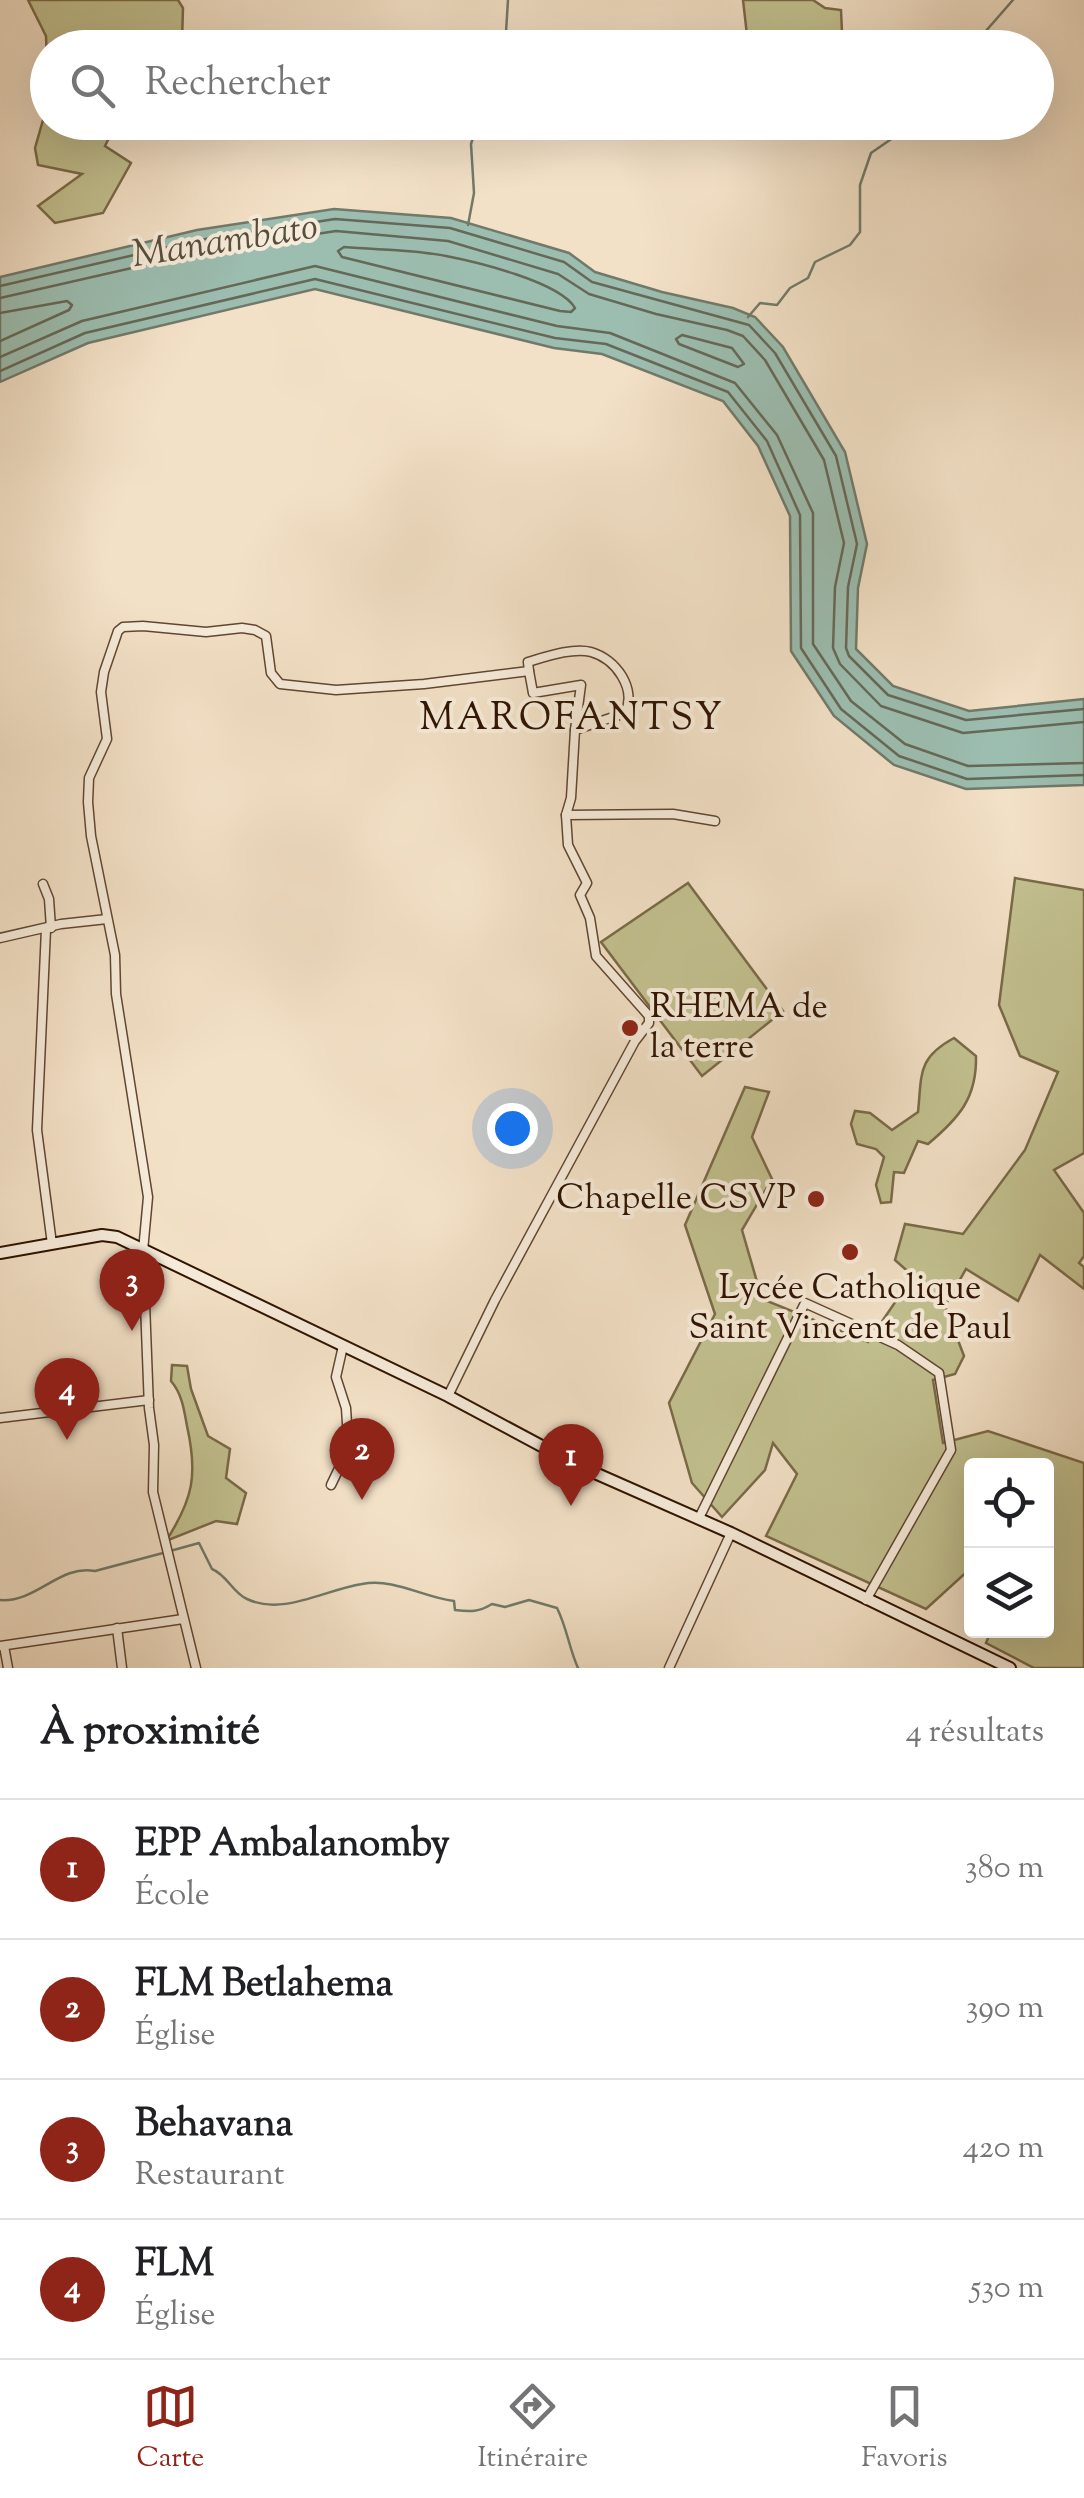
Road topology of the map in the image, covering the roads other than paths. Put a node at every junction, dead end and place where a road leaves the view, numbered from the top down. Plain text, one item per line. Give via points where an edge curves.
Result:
1 (529, 671) junction
2 (575, 730) junction
3 (566, 815) junction
4 (716, 821) dead end
5 (43, 884) dead end
6 (107, 919) junction
7 (49, 929) junction
8 (0, 938) edge
9 (52, 1244) junction
10 (143, 1251) junction
11 (0, 1253) edge
12 (343, 1346) junction
13 (448, 1396) junction
14 (149, 1400) junction
15 (0, 1418) edge
16 (331, 1485) dead end
17 (699, 1518) junction
18 (731, 1533) junction
19 (866, 1600) junction
20 (183, 1620) junction
21 (116, 1628) junction
22 (2, 1646) edge
23 (8, 1668) edge
24 (122, 1668) edge
25 (196, 1668) edge
26 (669, 1668) edge
27 (1010, 1668) edge

1 - 2 street via 533,693 581,686
1 - 2 street via 528,662 590,651 628,684 625,713
1 - 6 street via 355,688 280,684 271,673 266,636 256,630 123,627 104,672 107,739 88,778
2 - 3 street
3 - 4 street via 673,814
3 - 13 street via 568,846 587,884 580,895 596,956 637,1000 648,1023
5 - 7 street
6 - 7 street
6 - 10 street via 148,1197
7 - 8 street
7 - 9 street via 37,1130
9 - 10 main road via 102,1235
9 - 11 main road
10 - 12 main road
10 - 14 street
12 - 13 main road
12 - 16 street via 336,1377 348,1438
13 - 17 main road via 579,1466
14 - 15 street
14 - 20 street via 153,1492
17 - 18 main road
17 - 19 street via 805,1303 898,1345 938,1373 951,1450
18 - 19 main road
18 - 26 street
19 - 27 main road
20 - 21 street
20 - 25 street
21 - 22 street
21 - 24 street
22 - 23 street

